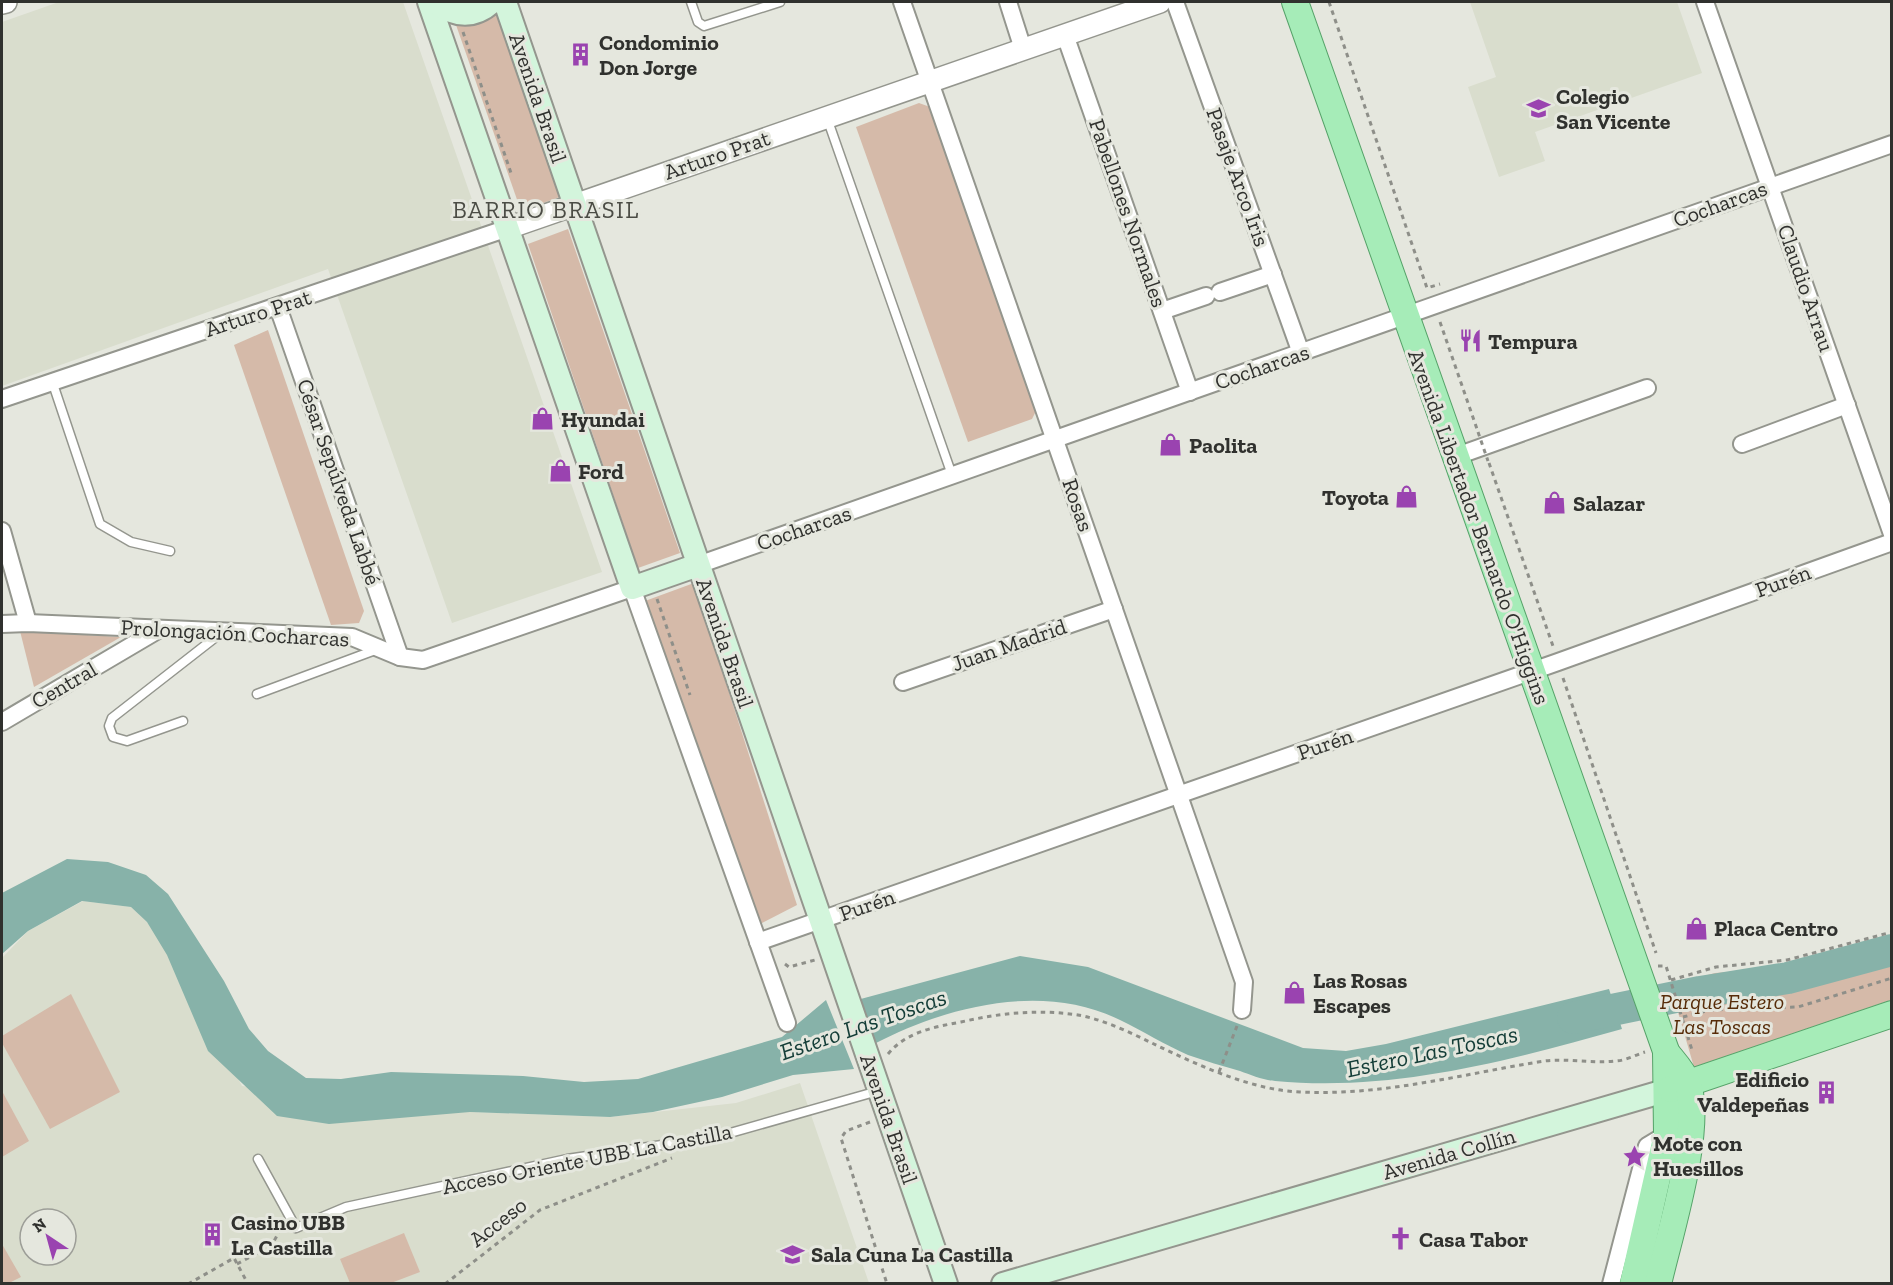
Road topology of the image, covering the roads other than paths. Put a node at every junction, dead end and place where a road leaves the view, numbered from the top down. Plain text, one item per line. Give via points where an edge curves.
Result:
1 (429, 2) edge
2 (434, 2) edge
3 (492, 2) edge
4 (505, 2) edge
5 (691, 2) edge
6 (780, 2) edge
7 (902, 2) edge
8 (1008, 2) edge
9 (1160, 2) edge
10 (1175, 2) edge
11 (1295, 2) edge
12 (1705, 2) edge
13 (1065, 35) junction
14 (1023, 49) junction
15 (930, 81) junction
16 (827, 117) junction
17 (1892, 144) edge
18 (1770, 186) junction
19 (574, 205) junction
20 (508, 228) junction
21 (1273, 274) junction
22 (278, 307) junction
23 (1162, 311) junction
24 (1404, 316) junction
25 (1301, 353) junction
26 (52, 381) junction
27 (1647, 388) dead end
28 (1190, 392) junction
29 (2, 399) edge
30 (1846, 405) junction
31 (1055, 439) junction
32 (1742, 444) dead end
33 (1454, 457) junction
34 (952, 475) junction
35 (2, 531) edge
36 (1892, 534) edge
37 (1892, 542) edge
38 (170, 551) dead end
39 (698, 565) junction
40 (632, 588) junction
41 (1114, 609) junction
42 (28, 623) junction
43 (2, 624) edge
44 (159, 629) junction
45 (223, 631) junction
46 (381, 648) junction
47 (400, 657) junction
48 (1530, 672) junction
49 (903, 682) dead end
50 (258, 694) dead end
51 (183, 721) dead end
52 (2, 722) edge
53 (1179, 795) junction
54 (821, 921) junction
55 (765, 940) junction
56 (1241, 1014) road end
57 (1892, 1014) edge
58 (787, 1023) dead end
59 (875, 1085) junction
60 (1678, 1086) junction
61 (1667, 1134) junction
62 (258, 1159) dead end
63 (946, 1284) edge
64 (1003, 1284) edge
65 (1611, 1284) edge
66 (1633, 1284) edge
67 (1658, 1284) edge

1 - 20 main road
2 - 3 main road via 461,15 481,10
4 - 19 main road, Avenida Brasil
5 - 6 lane via 698,22 704,26
7 - 15 street, Rosas
8 - 14 street
9 - 13 street, Arturo Prat
10 - 21 street, Pasaje Arco Iris
11 - 24 main road, Avenida Libertador Bernardo O'Higgins
12 - 18 street, Claudio Arrau
13 - 14 street, Arturo Prat
13 - 23 street, Pabellones Normales
14 - 15 street, Arturo Prat
15 - 16 street, Arturo Prat
15 - 31 street, Rosas
16 - 19 street, Arturo Prat
16 - 34 lane
17 - 18 street, Cocharcas
18 - 24 street, Cocharcas
18 - 30 street, Claudio Arrau
19 - 20 street, Arturo Prat
19 - 39 main road, Avenida Brasil
20 - 22 street, Arturo Prat
20 - 40 main road
21 - 23 street
21 - 25 street, Pasaje Arco Iris
22 - 26 street, Arturo Prat
22 - 47 street, César Sepúlveda Labbé
23 - 28 street, Pabellones Normales
24 - 25 street, Cocharcas
24 - 33 main road, Avenida Libertador Bernardo O'Higgins
25 - 28 street, Cocharcas
26 - 29 street, Arturo Prat
26 - 38 lane via 100,524 131,542
27 - 33 street
28 - 31 street, Cocharcas
30 - 32 street
30 - 36 street, Claudio Arrau
31 - 34 street, Cocharcas
31 - 41 street, Rosas
33 - 48 main road, Avenida Libertador Bernardo O'Higgins
34 - 39 street, Cocharcas
35 - 42 street
37 - 48 street, Purén
39 - 40 main road, Cocharcas
39 - 54 main road, Avenida Brasil
40 - 47 street, Prolongación Cocharcas via 435,657
40 - 55 street
41 - 49 street, Juan Madrid
41 - 53 street, Rosas
42 - 43 street, Prolongación Cocharcas
42 - 44 street, Prolongación Cocharcas
44 - 45 street, Prolongación Cocharcas
44 - 52 street, Central
45 - 46 street, Prolongación Cocharcas via 351,637
45 - 51 lane via 112,718 109,726 113,737 122,741
46 - 47 street, Prolongación Cocharcas
46 - 50 lane
48 - 53 street, Purén
48 - 60 main road, Avenida Libertador Bernardo O'Higgins
53 - 54 street, Purén
53 - 56 street, Rosas via 1244,982
54 - 55 street, Purén
54 - 59 main road, Avenida Brasil
55 - 58 street
57 - 60 main road, Avenida Collín
59 - 62 lane, Acceso Oriente UBB La Castilla via 716,1137 567,1159 356,1205 297,1228
59 - 63 main road, Avenida Brasil
60 - 61 main road
60 - 64 main road, Avenida Collín
60 - 67 main road via 1690,1119 1687,1155
61 - 65 street via 1647,1146
61 - 66 main road

